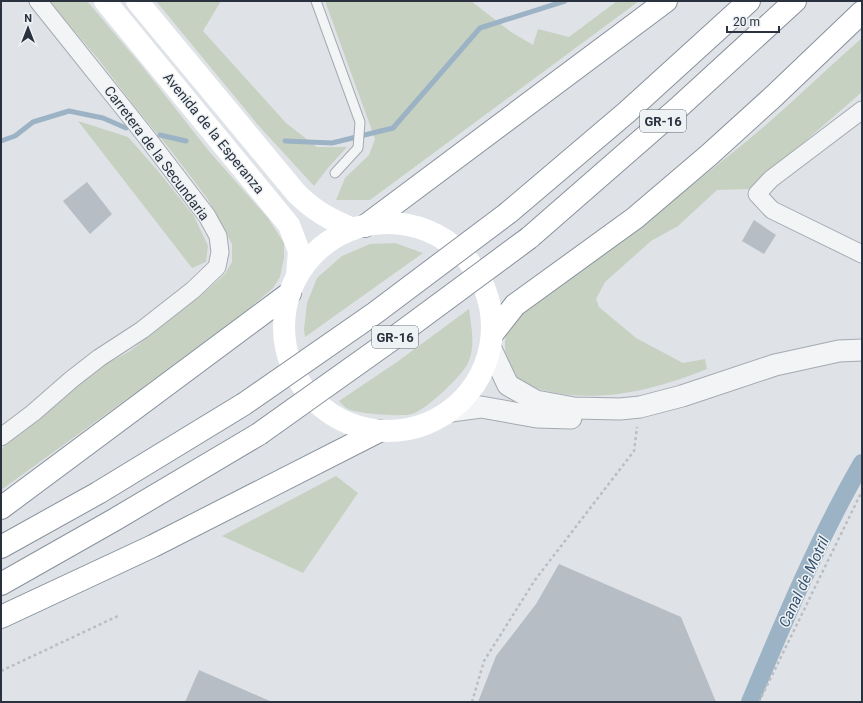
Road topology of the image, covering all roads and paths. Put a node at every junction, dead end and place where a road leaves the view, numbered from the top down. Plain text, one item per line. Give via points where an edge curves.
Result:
1 (38, 1) edge
2 (105, 1) edge
3 (137, 1) edge
4 (316, 1) edge
5 (666, 1) edge
6 (749, 1) edge
7 (795, 1) edge
8 (862, 12) edge
9 (862, 110) edge
10 (335, 173) dead end
11 (359, 227) junction
12 (862, 254) edge
13 (293, 284) junction
14 (492, 341) junction
15 (862, 350) edge
16 (630, 408) junction
17 (451, 411) junction
18 (379, 431) junction
19 (1, 437) edge
20 (862, 492) edge
21 (1, 508) edge
22 (1, 547) edge
23 (1, 584) edge
24 (120, 615) dead end
25 (1, 617) edge
26 (1, 671) edge
27 (472, 702) edge
28 (759, 702) edge

1 - 19 street, Carretera de la Secundaria via 207,216 218,236 220,252 217,267 193,290 142,330 77,374
2 - 13 main road, Avenida de la Esperanza via 289,225 299,251
3 - 11 main road, Avenida de la Esperanza via 297,194 311,208 328,219
4 - 10 lane via 360,122 358,148
5 - 11 main road
6 - 22 main road, GR-16, bridge via 633,107 508,213 375,313 244,404
7 - 23 main road, GR-16, bridge via 678,108 529,238 391,340 259,434
8 - 14 main road via 780,91 635,218 515,305
9 - 12 street via 771,179 757,194 772,210
11 - 13 main road via 331,240 312,256
11 - 14 main road via 397,223 428,231 456,248 477,272 490,301
13 - 18 main road, Avenida de la Esperanza via 284,324 288,355 301,384 321,407 348,423
13 - 21 main road via 167,386
14 - 16 street via 508,385 536,401 574,408
14 - 17 main road via 483,372 469,394
15 - 16 street via 839,351 775,365 682,396
16 - 17 street via 594,418 537,417 481,407
16 - 27 path via 634,451 536,580 484,661
17 - 18 main road via 429,423 404,430
18 - 25 main road via 153,546
20 - 28 path
24 - 26 path

